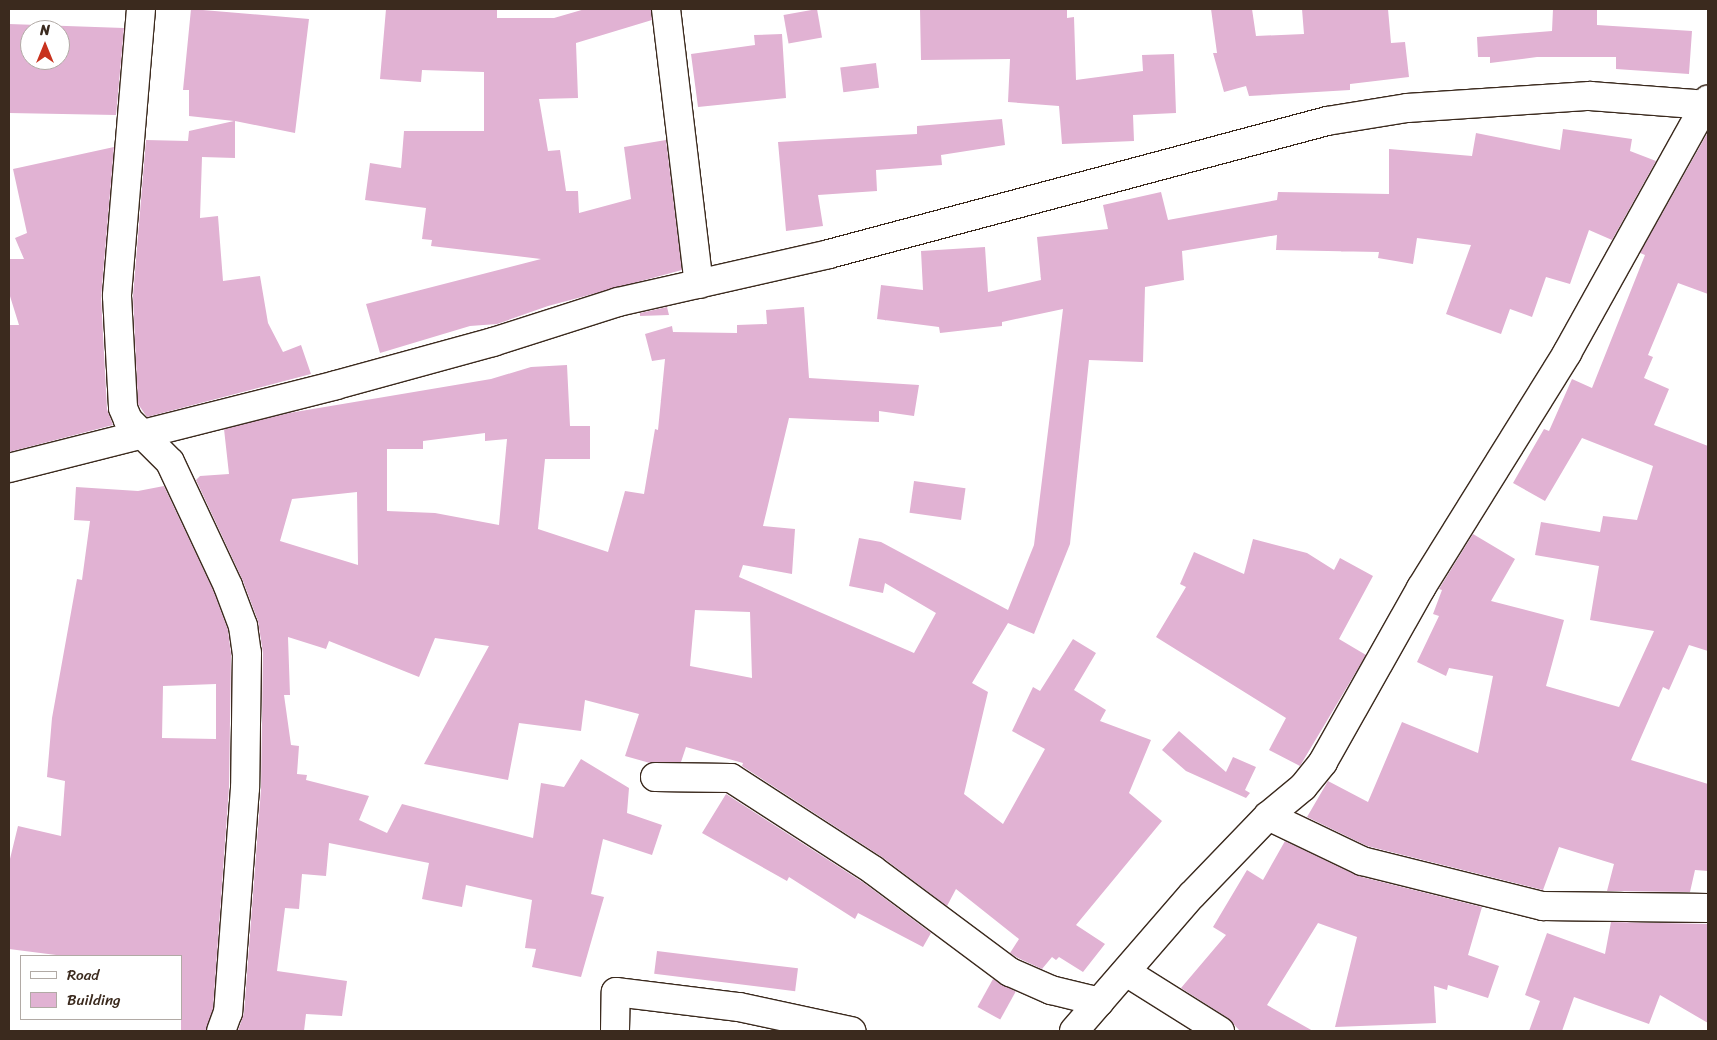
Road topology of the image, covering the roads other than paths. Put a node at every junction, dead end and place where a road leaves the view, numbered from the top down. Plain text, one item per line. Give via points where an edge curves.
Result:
1 (141, 9) edge
2 (666, 9) edge
3 (1708, 104) edge
4 (699, 284) junction
5 (142, 436) junction
6 (9, 468) edge
7 (655, 777) dead end
8 (1268, 816) junction
9 (1708, 908) edge
10 (1126, 972) junction
11 (1100, 1002) junction
12 (220, 1031) edge
13 (615, 1031) edge
14 (851, 1031) edge
15 (1074, 1031) edge
16 (1220, 1031) edge

1 - 5 street via 117,296 123,408 128,420
2 - 4 street
3 - 4 street via 1590,96 1407,108 1327,121 829,254
3 - 8 street via 1567,353 1421,588 1323,762 1303,787
4 - 5 street via 618,302 493,342
5 - 6 street
5 - 12 street via 170,462 228,586 243,626 247,653 245,788 228,1012
7 - 11 street via 731,778 873,870 1010,972 1051,990
8 - 9 street via 1362,861 1543,906
8 - 10 street
10 - 11 street
10 - 16 street
11 - 15 street
13 - 14 street via 616,992 739,1007

